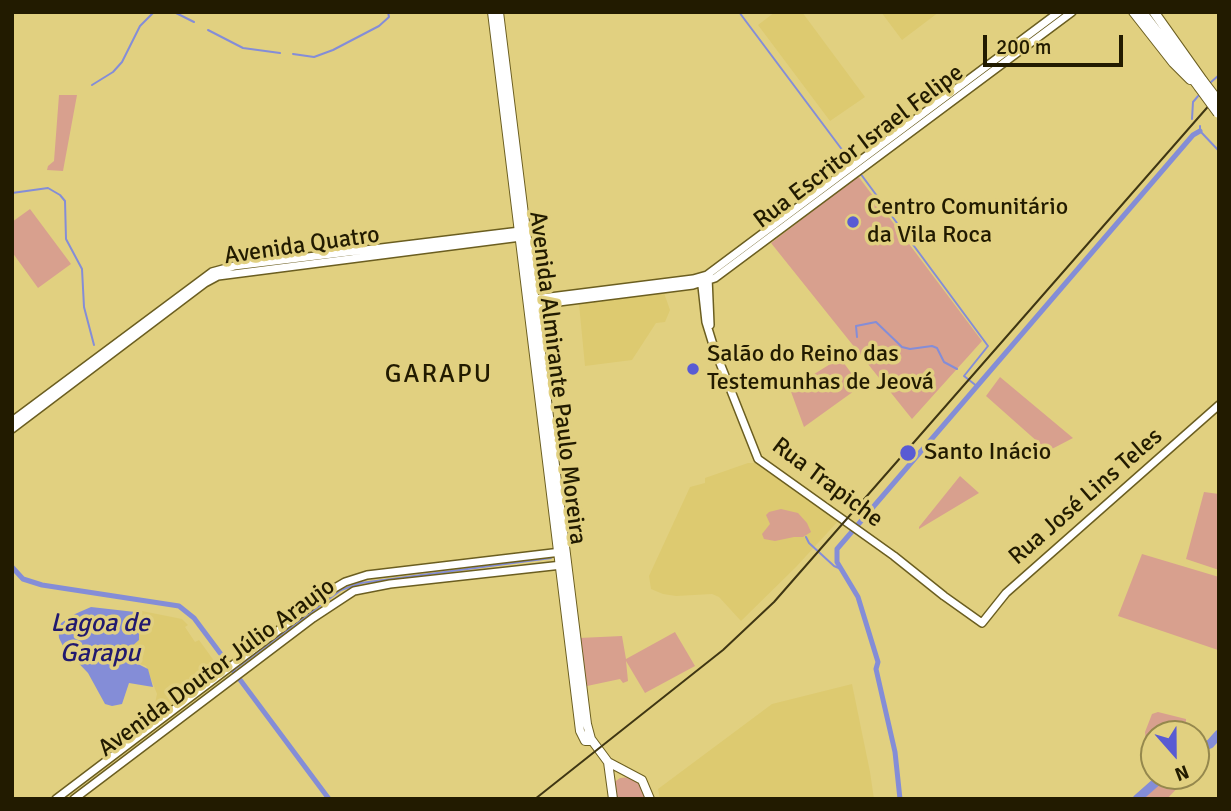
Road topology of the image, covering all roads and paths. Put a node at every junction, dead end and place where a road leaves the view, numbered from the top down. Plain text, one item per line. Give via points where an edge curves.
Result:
1 (492, 12) edge
2 (499, 12) edge
3 (1059, 12) edge
4 (1072, 12) edge
5 (1133, 12) edge
6 (1142, 12) edge
7 (1156, 12) edge
8 (1201, 84) junction
9 (1219, 102) edge
10 (1219, 113) edge
11 (857, 168) junction
12 (520, 234) junction
13 (704, 279) junction
14 (535, 302) junction
15 (1219, 405) edge
16 (38, 406) junction
17 (12, 421) edge
18 (12, 429) edge
19 (562, 552) junction
20 (564, 564) junction
21 (982, 623) joint
22 (608, 762) junction
23 (627, 773) junction
24 (611, 782) junction
25 (56, 799) edge
26 (74, 799) edge
27 (613, 799) edge
28 (650, 799) edge

1 - 12 main road, Avenida Almirante Paulo Moreira
2 - 14 main road, Avenida Almirante Paulo Moreira
3 - 11 street, Rua Escritor Israel Felipe
4 - 11 street, Rua Escritor Israel Felipe
5 - 8 main road via 1173,64
6 - 8 highway
7 - 8 highway
8 - 9 highway, bridge
8 - 10 highway, bridge
11 - 13 street, Rua Escritor Israel Felipe via 763,244
12 - 16 street, Avenida Quatro via 216,270
12 - 19 main road, Avenida Almirante Paulo Moreira
13 - 14 street
13 - 21 street, Rua Trapiche via 706,322 758,459
14 - 19 main road, Avenida Almirante Paulo Moreira
15 - 21 street, Rua José Lins Teles via 1006,593
16 - 17 street, Avenida Quatro
16 - 18 street, Avenida Quatro
19 - 20 main road, Avenida Almirante Paulo Moreira
19 - 25 street, Avenida Doutor Júlio Araujo via 357,578 333,589
20 - 22 main road, Avenida Almirante Paulo Moreira via 588,729
20 - 26 street, Avenida Doutor Júlio Araujo via 390,584 344,596
22 - 23 main road, Avenida Almirante Paulo Moreira
22 - 24 main road, Avenida Almirante Paulo Moreira
23 - 24 main road
23 - 28 main road, Avenida Almirante Paulo Moreira via 646,784
24 - 27 main road, Avenida Almirante Paulo Moreira

